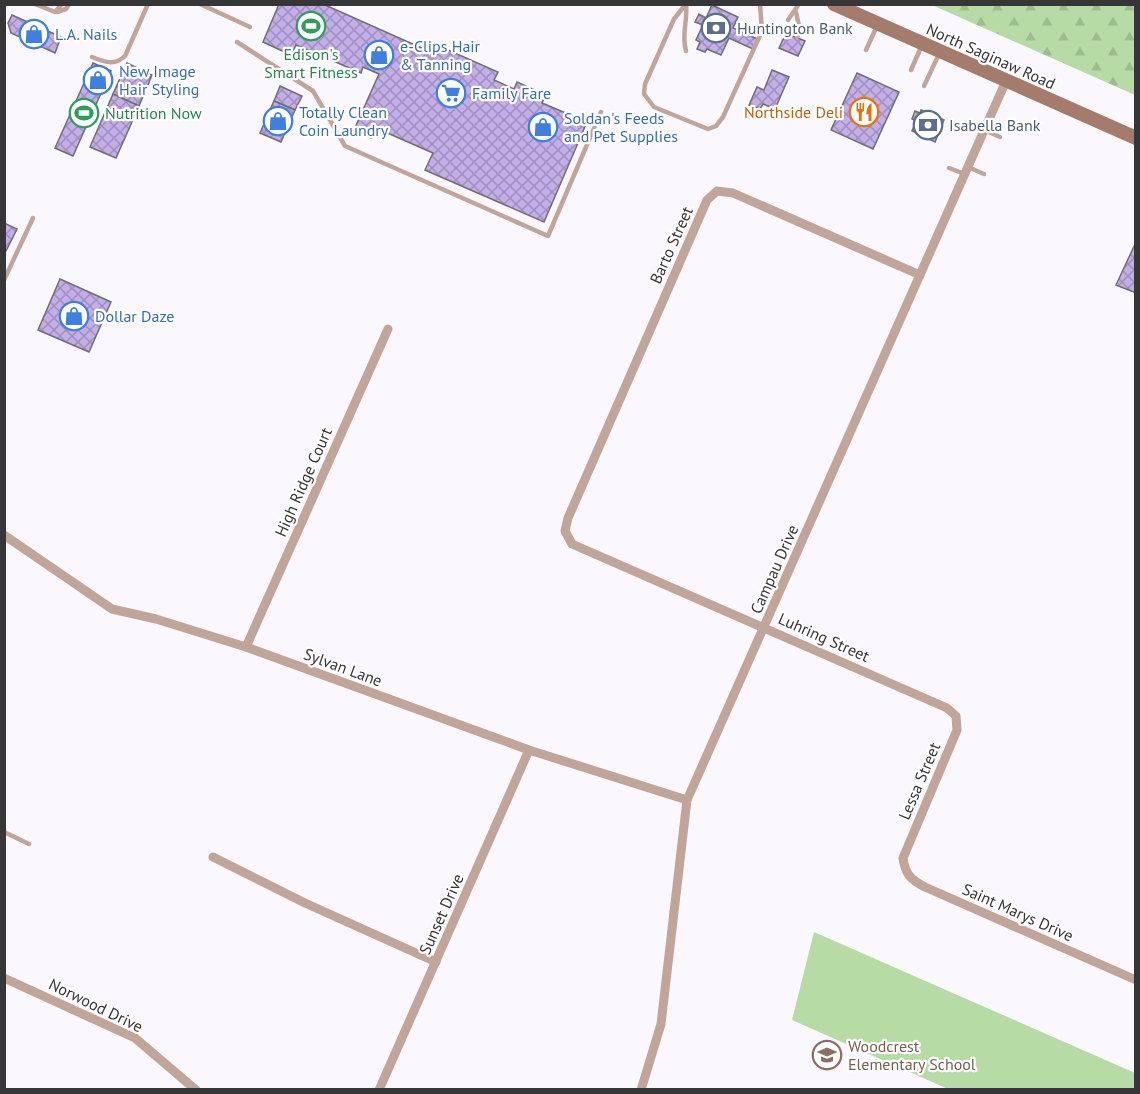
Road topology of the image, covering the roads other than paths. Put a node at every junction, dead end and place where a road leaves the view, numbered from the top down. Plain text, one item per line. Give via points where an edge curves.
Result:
1 (35, 4) edge
2 (62, 4) edge
3 (69, 4) edge
4 (148, 4) edge
5 (200, 4) edge
6 (686, 4) edge
7 (760, 4) edge
8 (799, 4) edge
9 (834, 4) edge
10 (55, 12) junction
11 (796, 12) junction
12 (788, 20) dead end
13 (878, 24) junction
14 (250, 27) dead end
15 (797, 37) dead end
16 (237, 42) dead end
17 (923, 44) junction
18 (686, 51) dead end
19 (866, 51) dead end
20 (940, 51) junction
21 (92, 57) dead end
22 (911, 70) dead end
23 (1006, 81) junction
24 (924, 86) dead end
25 (601, 112) dead end
26 (969, 123) dead end
27 (985, 130) junction
28 (1000, 137) dead end
29 (1136, 138) edge
30 (949, 168) dead end
31 (967, 171) junction
32 (984, 174) dead end
33 (33, 218) dead end
34 (920, 275) junction
35 (4, 280) edge
36 (388, 329) dead end
37 (568, 518) joint
38 (4, 535) edge
39 (765, 627) junction
40 (246, 647) junction
41 (956, 716) joint
42 (530, 750) junction
43 (687, 800) junction
44 (4, 832) edge
45 (29, 844) dead end
46 (213, 857) dead end
47 (903, 858) joint
48 (436, 962) junction
49 (4, 978) edge
50 (1136, 980) edge
51 (196, 1089) edge
52 (380, 1089) edge
53 (641, 1089) edge

1 - 10 lane
2 - 10 lane
3 - 10 lane via 62,12
4 - 21 lane via 120,61 111,63
5 - 14 lane
6 - 7 lane via 674,19 644,94 654,107 708,129 723,117 762,31
6 - 18 lane via 682,39
8 - 11 lane
9 - 13 main road, North Saginaw Road
11 - 12 lane
11 - 15 lane via 800,30
13 - 17 main road, North Saginaw Road
13 - 19 lane
16 - 25 lane via 313,91 345,146 548,236
17 - 20 main road, North Saginaw Road
17 - 22 lane
20 - 23 main road, North Saginaw Road
20 - 24 lane
23 - 27 street, Campau Drive
23 - 29 main road, North Saginaw Road
26 - 27 lane
27 - 28 lane
27 - 31 street, Campau Drive
30 - 31 lane
31 - 32 lane
31 - 34 street, Campau Drive
33 - 35 lane
34 - 37 street, Barto Street via 733,193 717,191 707,200
34 - 39 street, Campau Drive
36 - 40 street, High Ridge Court
37 - 39 street, Luhring Street via 565,531 572,544
38 - 40 street, Sylvan Lane via 112,609
39 - 41 street, Luhring Street via 947,708
39 - 43 street, Campau Drive
40 - 42 street, Sylvan Lane
41 - 47 street, Lessa Street via 957,730
42 - 43 street, Sylvan Lane
42 - 48 street, Sunset Drive
43 - 53 street, Campau Drive via 661,1024
44 - 45 lane
46 - 48 street
47 - 50 street, Saint Marys Drive via 904,871 912,880
48 - 52 street, Sunset Drive
49 - 51 street, Norwood Drive via 135,1038

